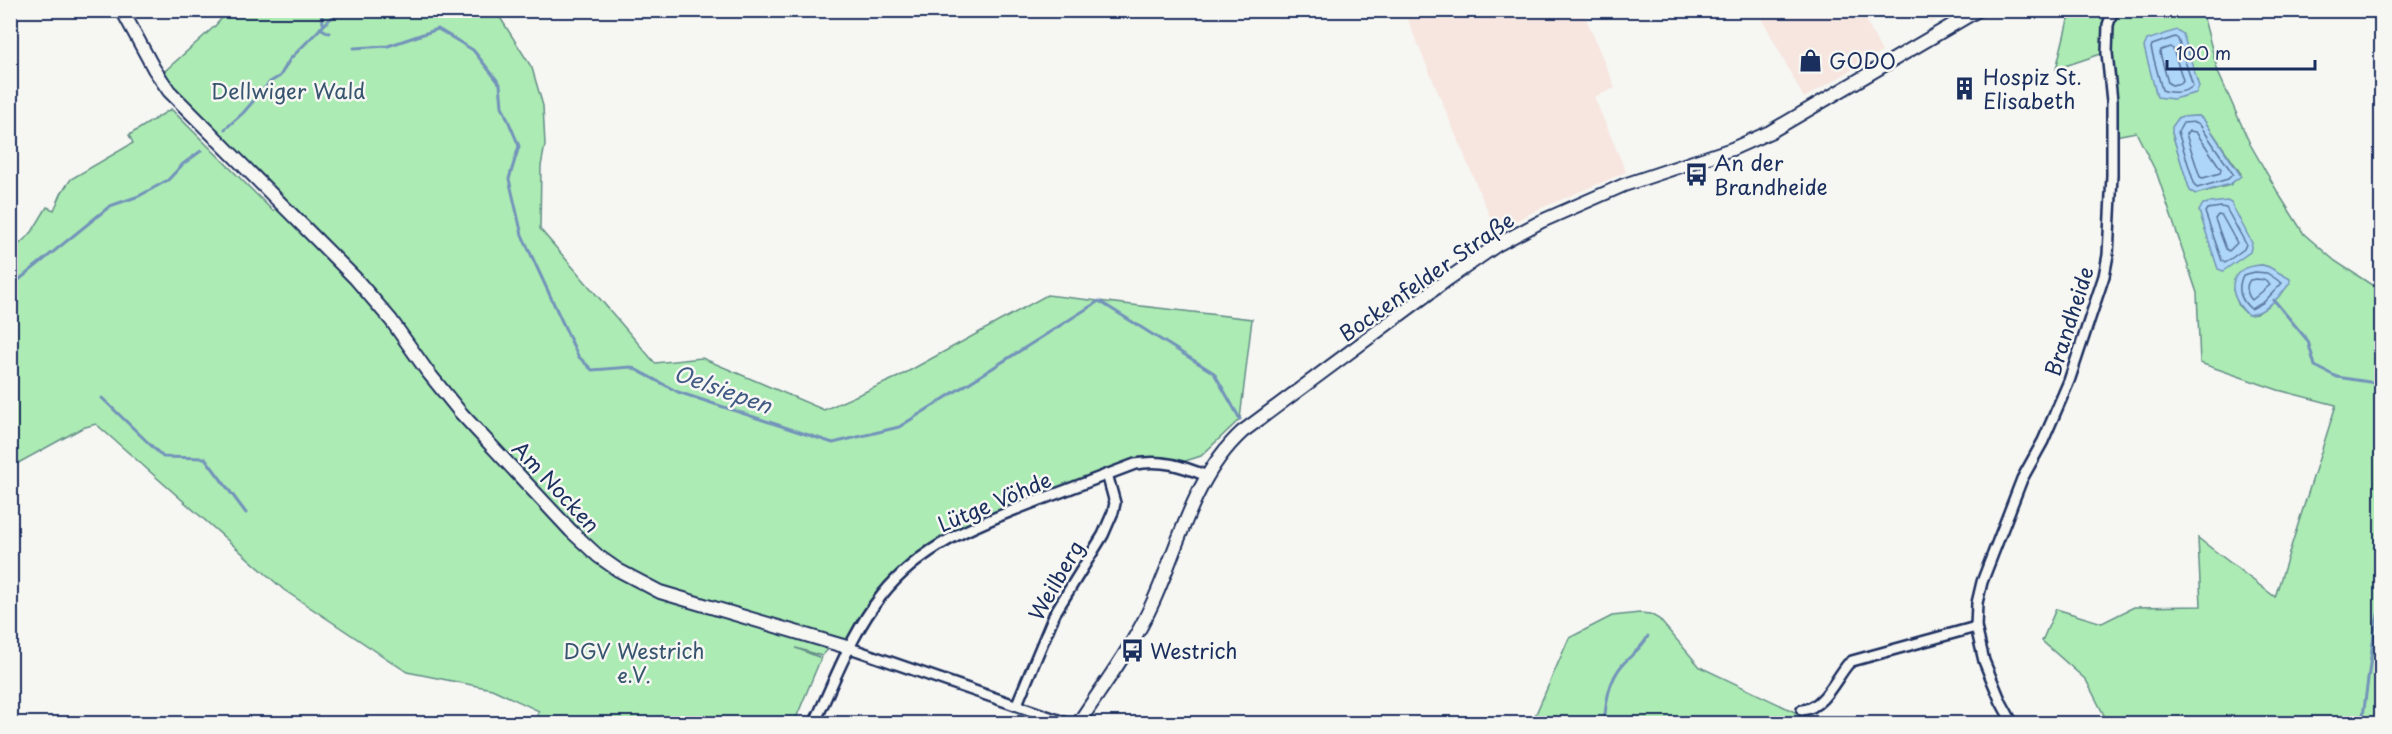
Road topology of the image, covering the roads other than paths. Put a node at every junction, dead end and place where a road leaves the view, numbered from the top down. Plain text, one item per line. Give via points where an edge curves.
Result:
1 (122, 10) edge
2 (1978, 10) edge
3 (2113, 10) edge
4 (1107, 474) junction
5 (1207, 476) junction
6 (1977, 627) junction
7 (850, 648) junction
8 (1017, 704) junction
9 (1802, 710) dead end
10 (814, 723) edge
11 (1070, 723) edge
12 (1078, 723) edge
13 (2013, 723) edge

1 - 7 main road, Am Nocken via 154,69 183,106 355,278 460,412 598,556 660,592
2 - 5 main road, Bockenfelder Straße via 1770,132 1732,149 1624,185 1497,245 1242,432
3 - 6 street, Brandheide via 2107,53 2112,101 2112,175 2104,276 2069,381 2022,479 1982,582
4 - 5 street, Lütge Vöhde via 1150,461 1176,464
4 - 7 street, Lütge Vöhde via 965,529 931,549 883,594
4 - 8 street, Weilberg via 1115,503 1113,512 1054,613
5 - 12 main road, Bockenfelder Straße via 1149,610
6 - 9 street via 1852,661 1820,700
6 - 13 street, Brandheide via 1990,675
7 - 8 street, Am Nocken
7 - 10 street, Lütge Vöhde
8 - 11 street, Am Nocken

